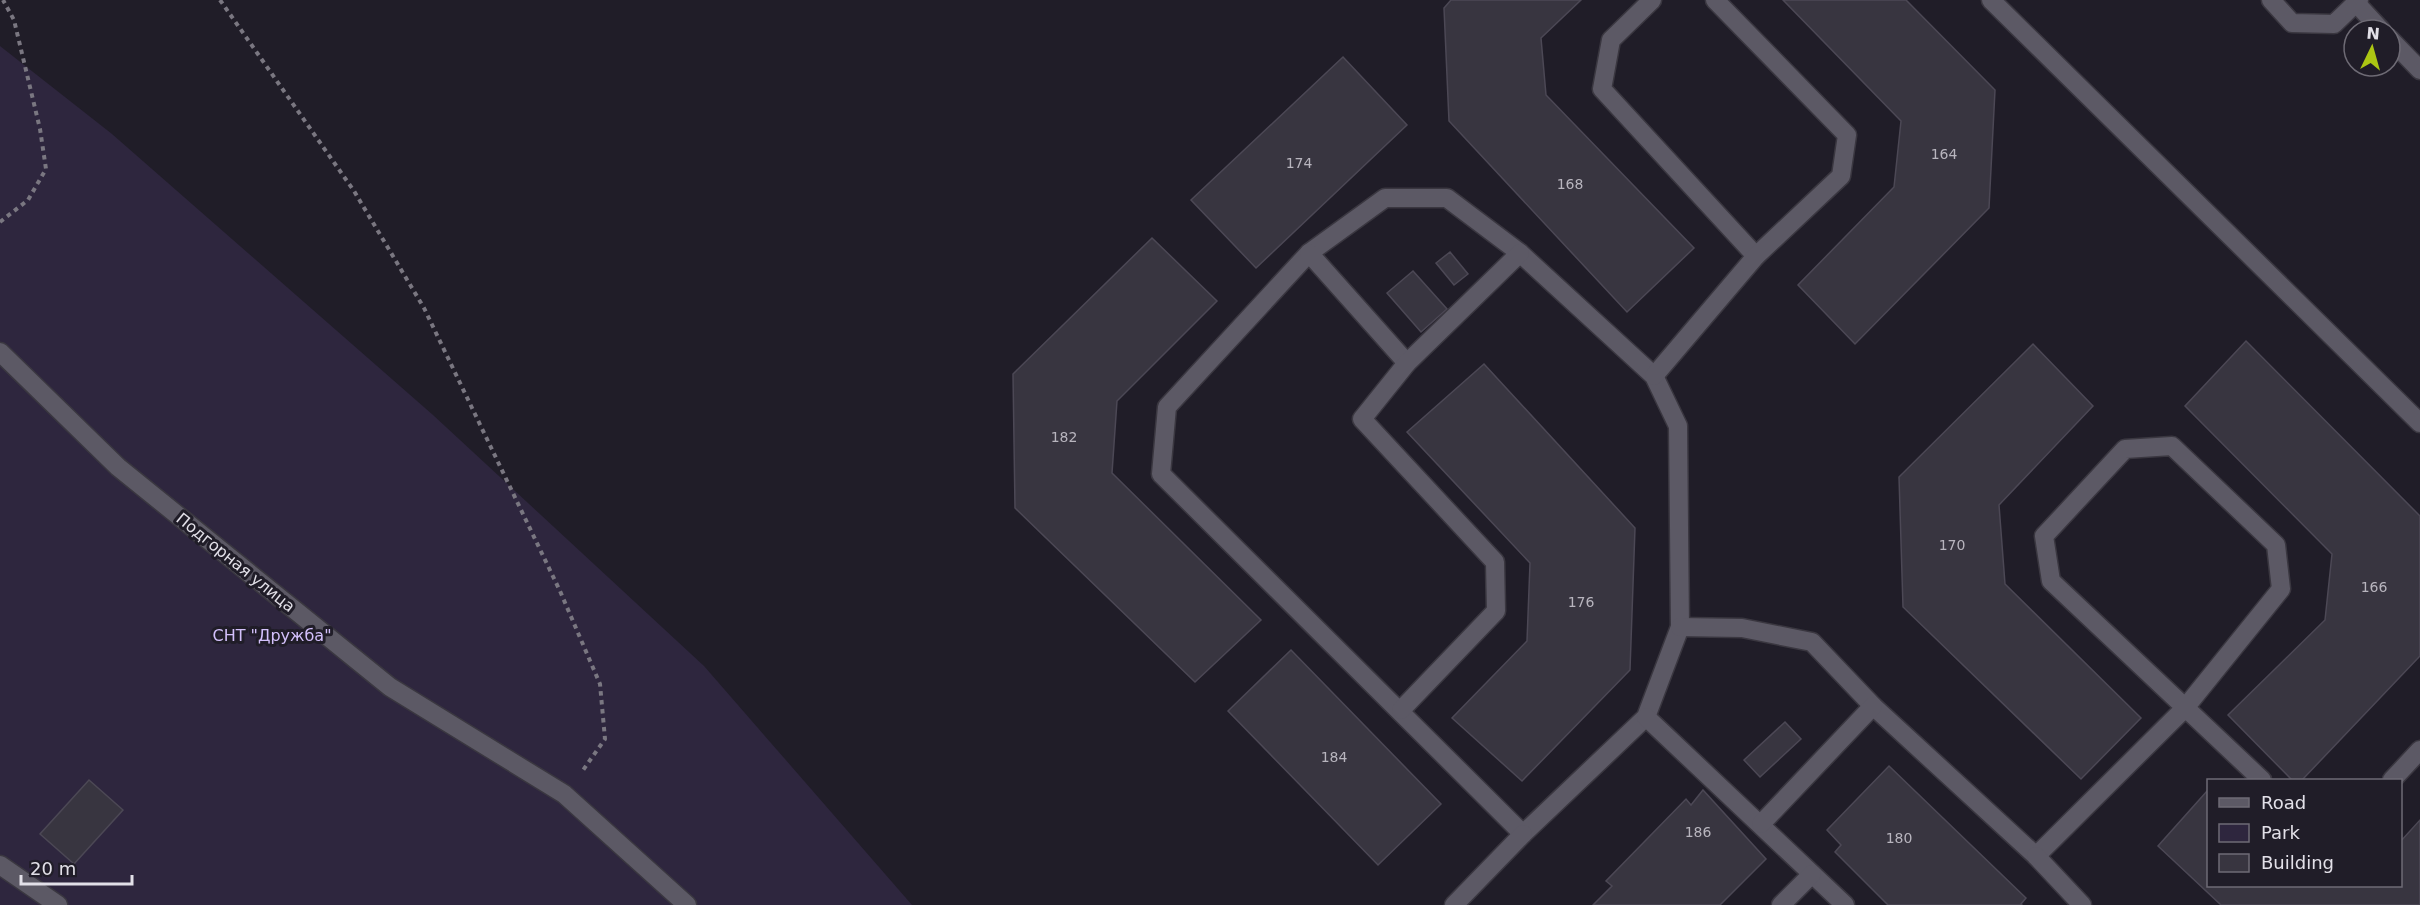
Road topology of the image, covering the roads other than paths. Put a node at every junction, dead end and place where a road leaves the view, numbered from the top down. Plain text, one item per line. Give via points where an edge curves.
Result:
1 (1652, 0) edge
2 (1715, 0) edge
3 (1991, 0) edge
4 (2271, 0) edge
5 (2357, 2) edge
6 (2371, 18) edge
7 (2402, 51) edge
8 (2420, 70) edge
9 (1309, 253) junction
10 (1520, 253) junction
11 (1756, 256) junction
12 (0, 352) edge
13 (1407, 363) junction
14 (1654, 376) junction
15 (2420, 423) edge
16 (1680, 627) junction
17 (1873, 706) junction
18 (2185, 708) junction
19 (1401, 710) junction
20 (1646, 717) junction
21 (2420, 750) edge
22 (2261, 779) edge
23 (2393, 779) edge
24 (1761, 824) junction
25 (1523, 834) junction
26 (2036, 856) junction
27 (0, 865) edge
28 (1812, 874) junction
29 (58, 905) edge
30 (687, 905) edge
31 (1454, 905) edge
32 (1781, 905) edge
33 (1845, 905) edge
34 (2082, 905) edge

1 - 11 lane via 1611,40 1602,88
2 - 11 lane via 1847,135 1841,176
3 - 15 lane
4 - 5 lane via 2292,22 2334,24
5 - 6 lane
7 - 8 lane
9 - 10 lane via 1385,198 1447,198
9 - 13 lane
9 - 19 lane via 1167,407 1161,474
10 - 13 lane
10 - 14 lane
11 - 14 lane
12 - 30 lane, Подгорная улица via 118,467 390,687 564,794
13 - 19 lane via 1362,419 1496,562 1496,611
14 - 16 lane via 1678,426
16 - 17 lane via 1742,628 1812,642
16 - 20 lane
17 - 24 lane
17 - 26 lane
18 - 18 lane via 2051,581 2044,537 2125,449 2172,446 2276,545 2282,589
18 - 22 lane
18 - 26 lane
19 - 25 lane
20 - 24 lane
20 - 25 lane
21 - 23 lane
24 - 28 lane
25 - 31 lane
26 - 34 lane
27 - 29 lane
28 - 32 lane
28 - 33 lane

